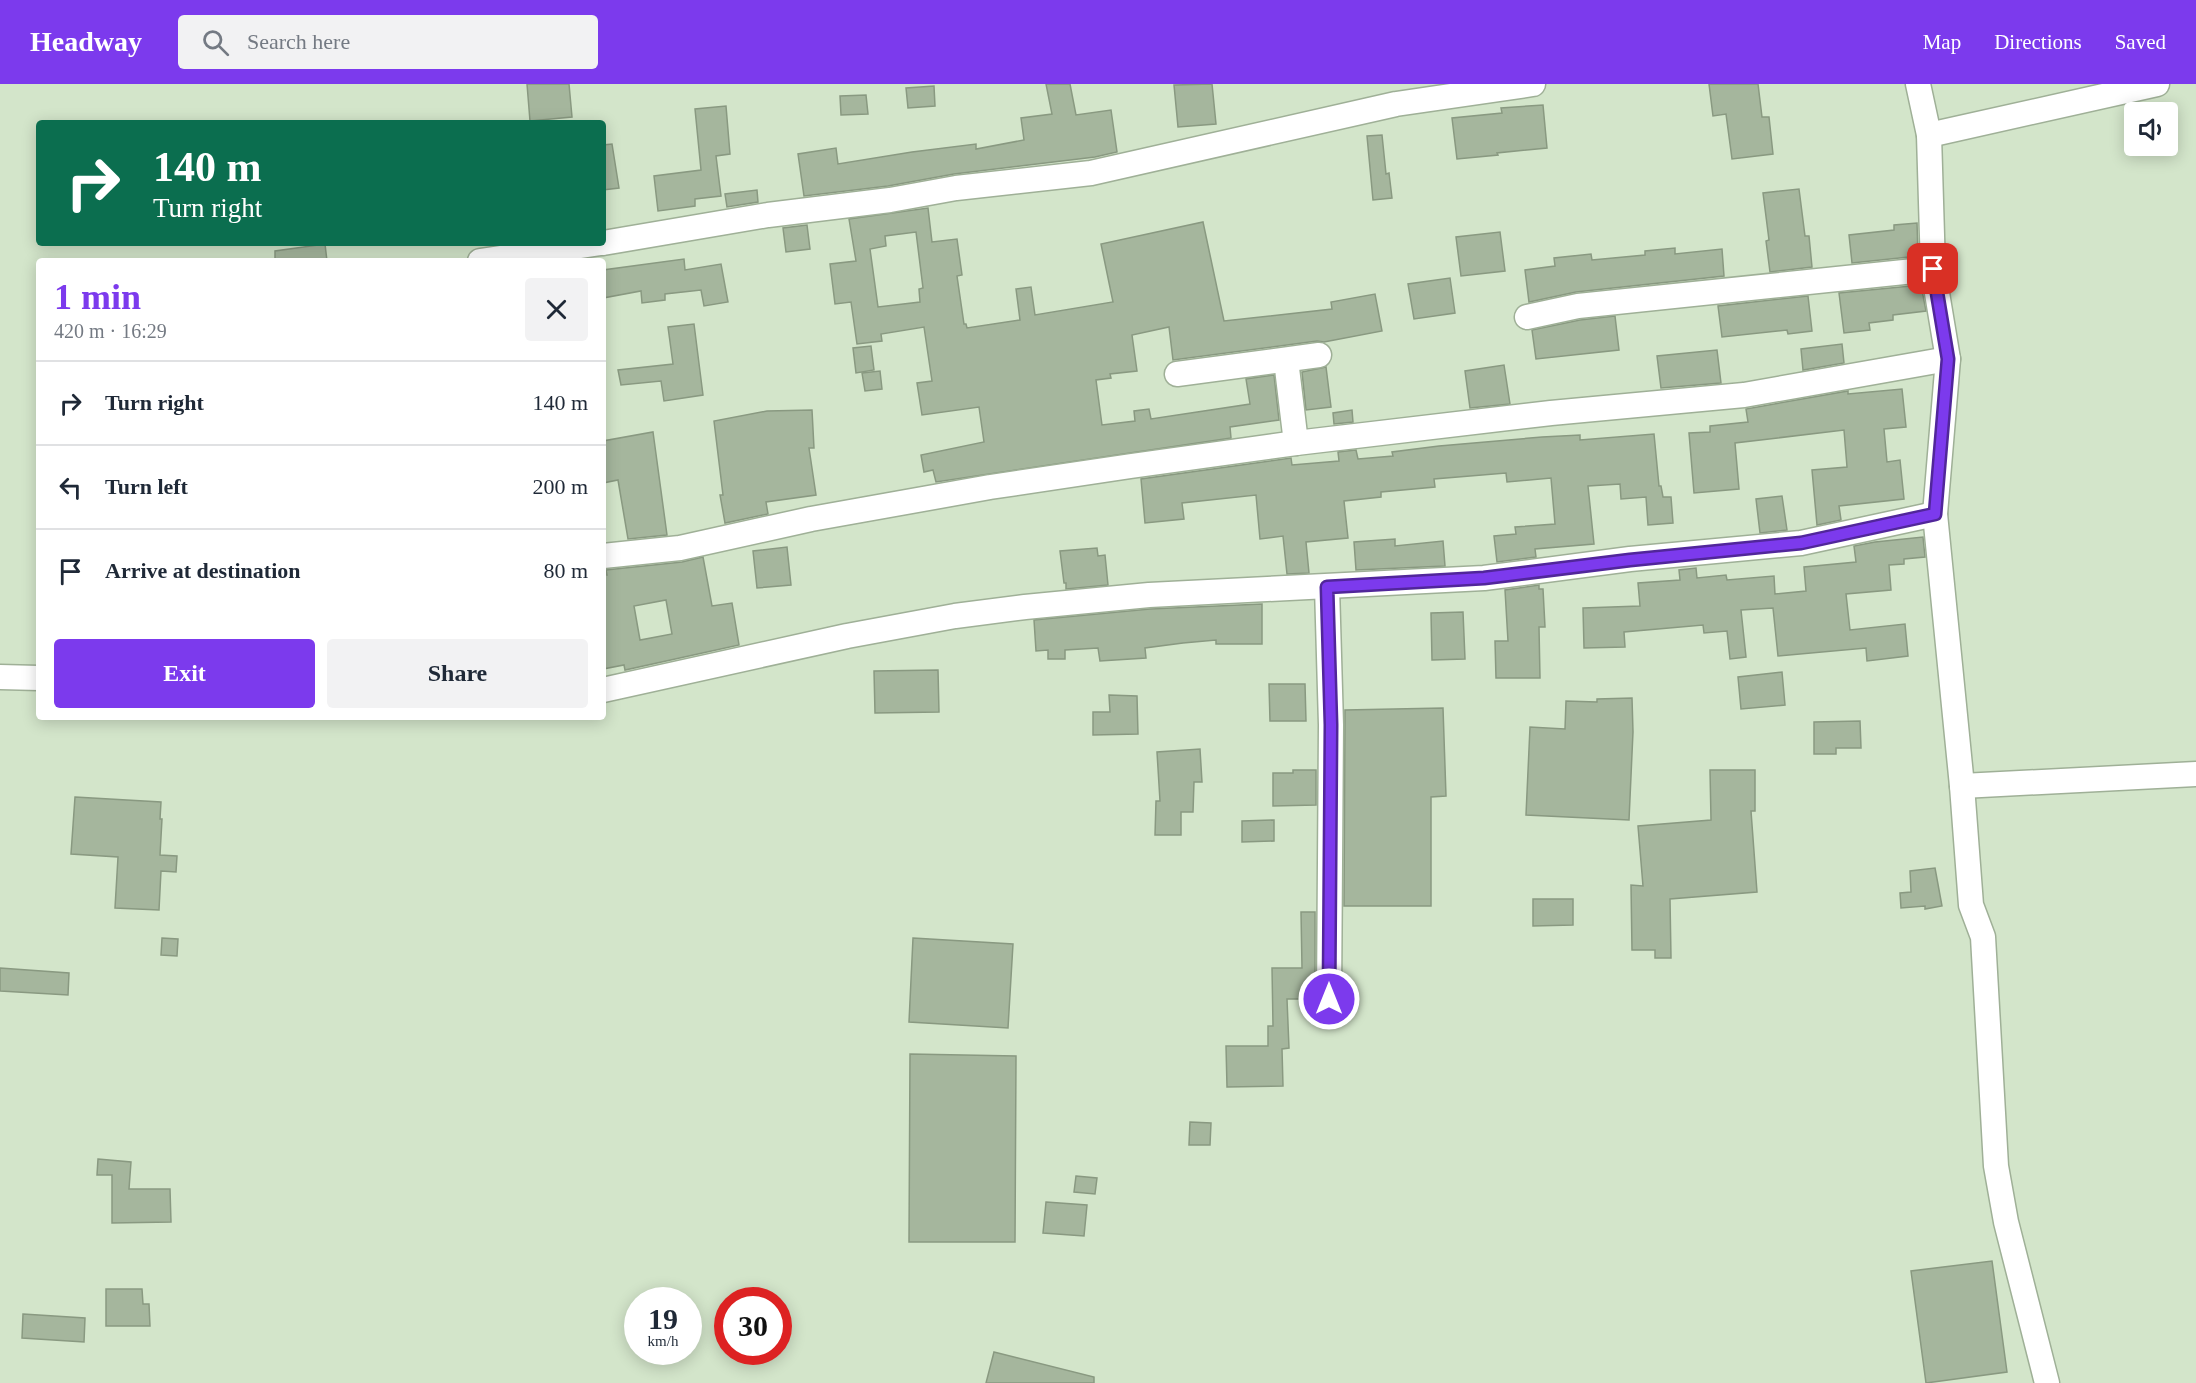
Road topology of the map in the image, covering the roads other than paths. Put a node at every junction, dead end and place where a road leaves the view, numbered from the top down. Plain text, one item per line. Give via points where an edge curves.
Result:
1 (1533, 84) edge
2 (1918, 84) edge
3 (2157, 84) edge
4 (1929, 135) junction
5 (606, 242) edge
6 (582, 246) edge
7 (500, 258) edge
8 (1933, 269) junction
9 (1527, 317) dead end
10 (1319, 355) dead end
11 (1948, 359) junction
12 (1286, 360) junction
13 (1178, 374) dead end
14 (1296, 444) junction
15 (1935, 514) junction
16 (606, 556) edge
17 (1327, 587) junction
18 (0, 677) edge
19 (36, 678) edge
20 (606, 689) edge
21 (2196, 774) edge
22 (1962, 786) junction
23 (1329, 999) dead end
24 (2047, 1383) edge

1 - 5 street via 1396,104 1091,173 956,188
2 - 4 street
3 - 4 street
4 - 8 street
6 - 7 street
8 - 9 street via 1578,306
8 - 11 street
10 - 12 street
11 - 14 street via 1744,395 1551,413
11 - 15 street
12 - 13 street
12 - 14 street
14 - 16 street via 990,487 680,548
15 - 17 street via 1801,543 1484,578
15 - 22 street
17 - 20 street via 1149,595 955,616
17 - 23 street via 1331,725
18 - 19 street
21 - 22 street
22 - 24 street via 1971,905 1983,937 1996,1166 2006,1222

